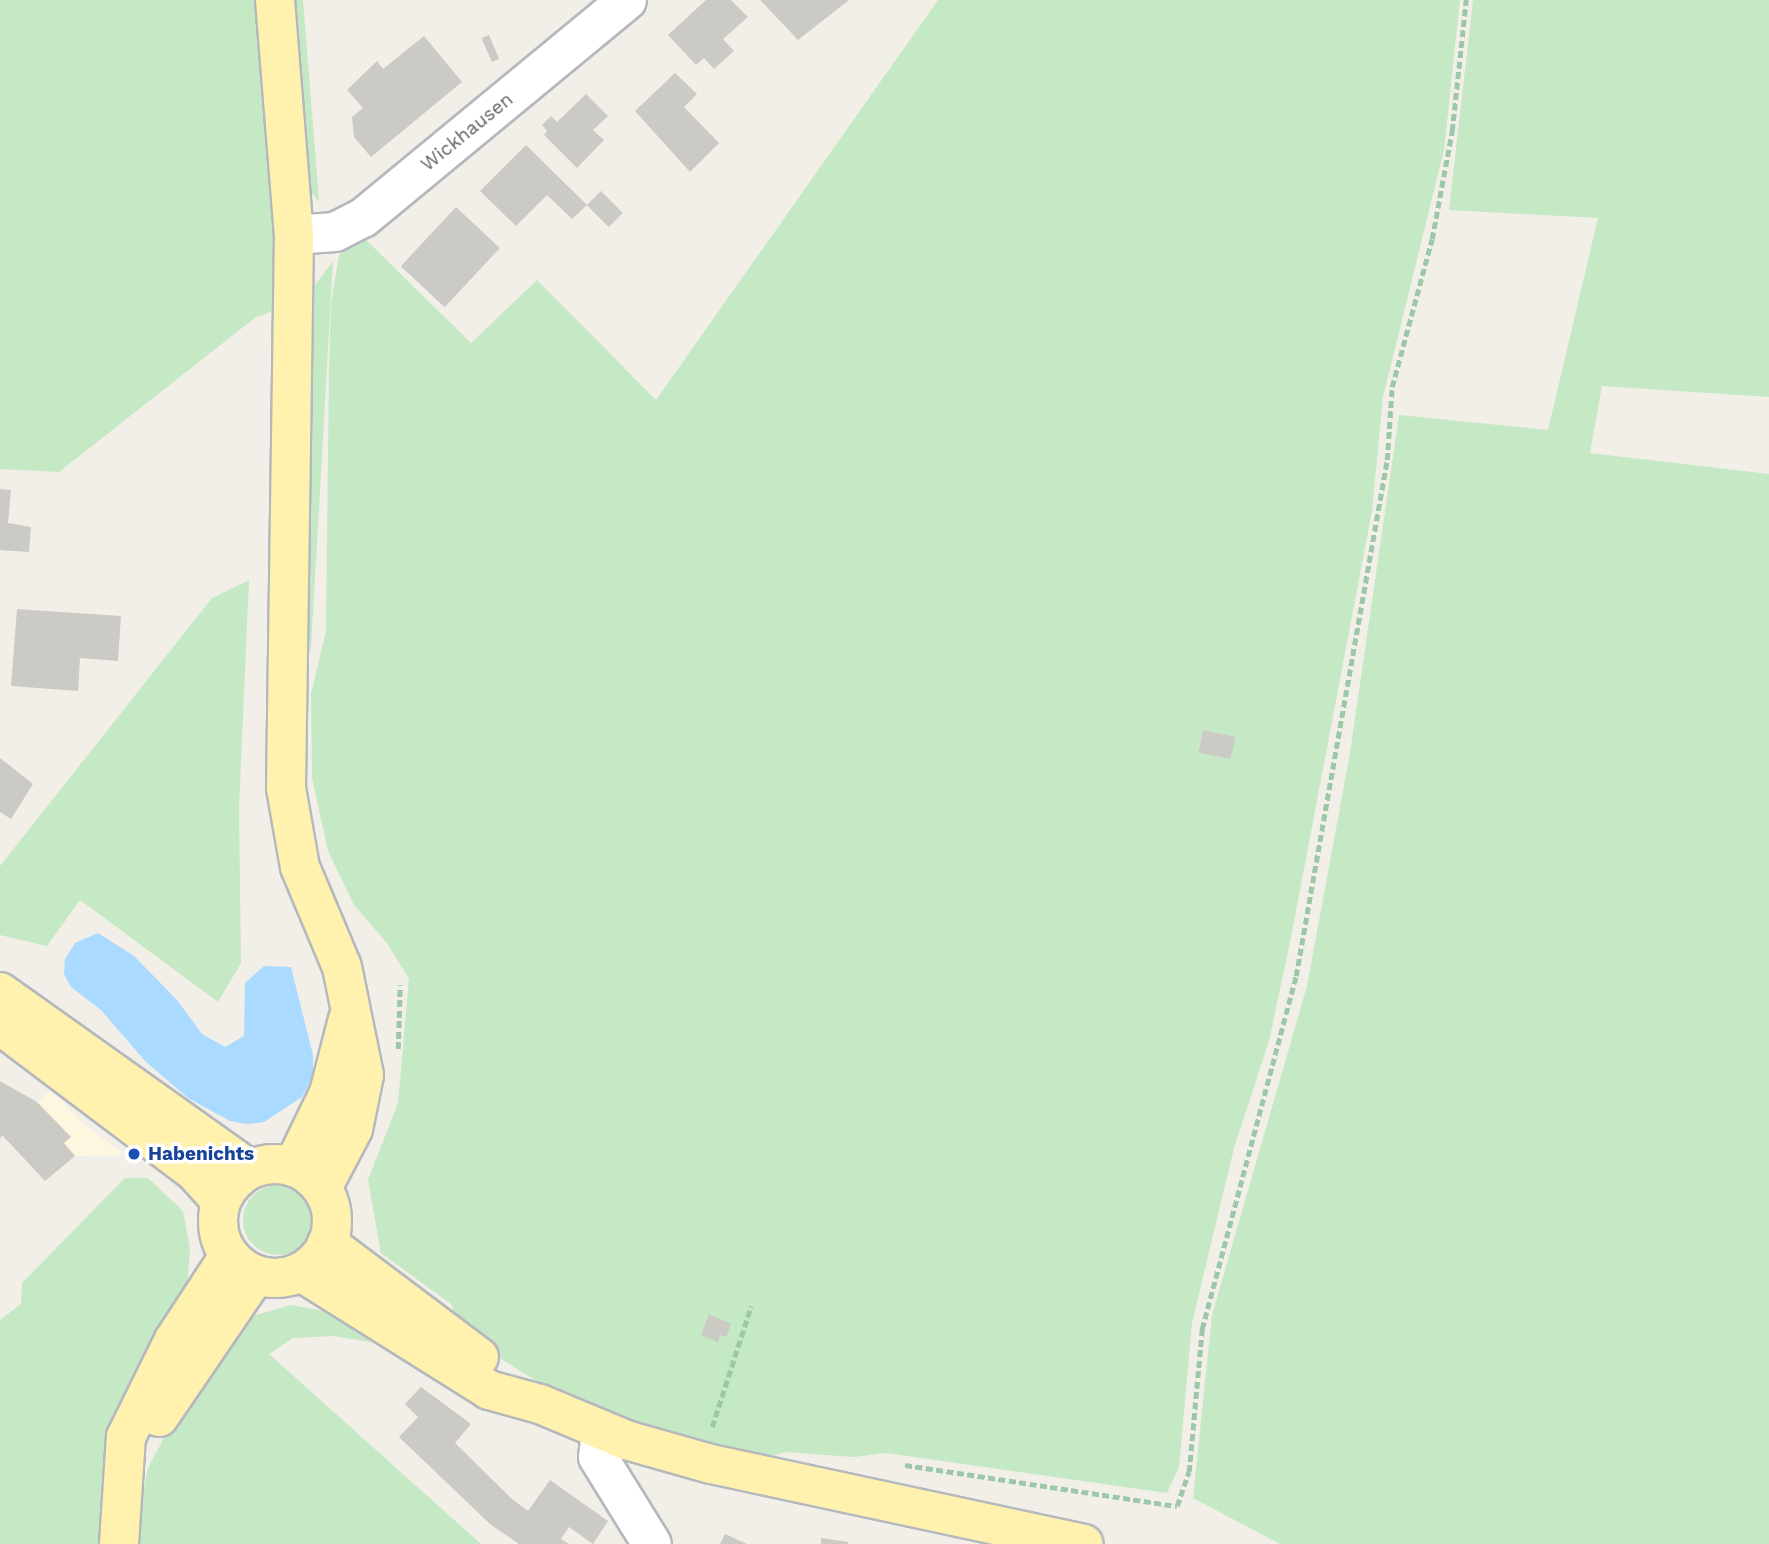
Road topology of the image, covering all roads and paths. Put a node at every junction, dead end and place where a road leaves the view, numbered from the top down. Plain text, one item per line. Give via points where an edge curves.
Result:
1 (275, 0) edge
2 (627, 0) edge
3 (1466, 0) edge
4 (294, 235) junction
5 (400, 985) dead end
6 (0, 992) edge
7 (0, 1024) edge
8 (398, 1059) dead end
9 (249, 1170) junction
10 (307, 1177) junction
11 (221, 1201) junction
12 (327, 1243) junction
13 (242, 1265) junction
14 (301, 1272) junction
15 (751, 1306) dead end
16 (540, 1404) junction
17 (601, 1430) junction
18 (701, 1461) junction
19 (890, 1463) dead end
20 (119, 1544) edge
21 (652, 1544) edge
22 (1084, 1544) edge

1 - 4 main road
2 - 4 street, Wickhausen via 363,218 335,232
3 - 19 path via 1452,131 1432,239 1392,387 1387,460 1299,963 1202,1329 1189,1472 1177,1506
4 - 10 main road via 286,788 300,867 335,944 364,1075 346,1146
5 - 8 path
6 - 9 main road
7 - 11 main road via 194,1171
9 - 10 main road via 278,1164
9 - 11 main road via 232,1183
10 - 12 main road via 332,1215
11 - 13 main road via 220,1239
12 - 14 main road
12 - 16 main road
13 - 14 main road via 270,1278
13 - 20 main road via 127,1473
14 - 16 main road via 478,1384
15 - 18 path
16 - 17 main road
17 - 18 main road
17 - 21 street via 598,1457
18 - 22 main road

